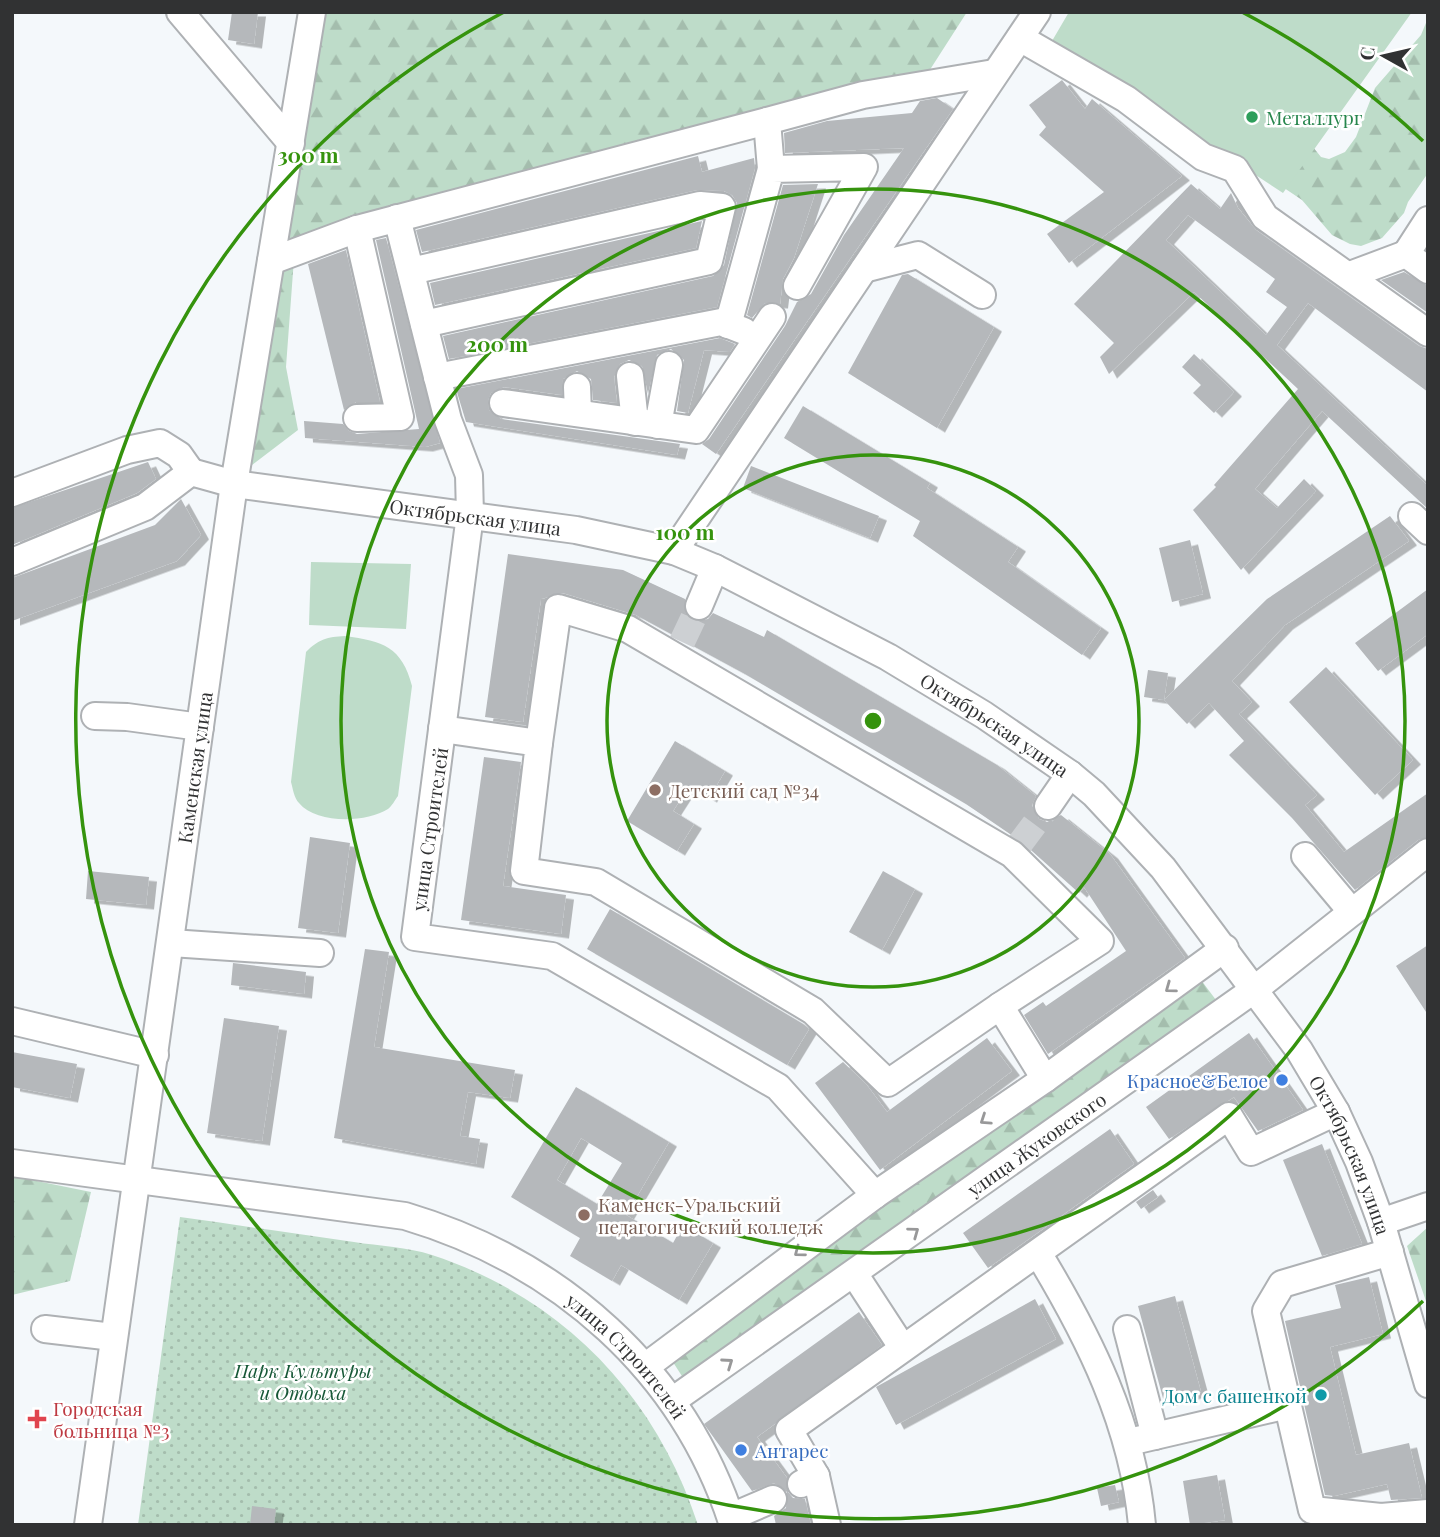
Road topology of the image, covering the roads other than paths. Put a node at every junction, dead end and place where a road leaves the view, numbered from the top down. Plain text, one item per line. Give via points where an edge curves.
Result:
1 (180, 12) edge
2 (312, 12) edge
3 (1037, 12) edge
4 (1020, 38) junction
5 (994, 74) junction
6 (767, 121) junction
7 (290, 143) junction
8 (771, 169) junction
9 (397, 218) junction
10 (1428, 220) edge
11 (357, 229) junction
12 (1406, 254) junction
13 (271, 261) junction
14 (864, 269) junction
15 (1428, 270) edge
16 (411, 271) junction
17 (1350, 275) junction
18 (797, 286) dead end
19 (982, 295) dead end
20 (424, 324) junction
21 (728, 325) junction
22 (1428, 333) edge
23 (669, 365) dead end
24 (630, 376) dead end
25 (437, 377) junction
26 (577, 387) dead end
27 (503, 403) dead end
28 (578, 413) junction
29 (357, 418) dead end
30 (647, 423) junction
31 (191, 472) junction
32 (234, 484) junction
33 (12, 493) edge
34 (470, 515) junction
35 (674, 551) junction
36 (12, 562) edge
37 (715, 568) junction
38 (699, 606) tunnel mouth
39 (95, 716) dead end
40 (200, 727) junction
41 (442, 729) junction
42 (539, 743) junction
43 (1070, 774) junction
44 (1048, 806) tunnel mouth
45 (1428, 852) edge
46 (1305, 856) dead end
47 (1352, 912) junction
48 (171, 943) junction
49 (1225, 948) junction
50 (320, 953) dead end
51 (1255, 989) junction
52 (1000, 1006) junction
53 (12, 1021) edge
54 (155, 1055) junction
55 (1045, 1079) junction
56 (1336, 1112) junction
57 (12, 1163) edge
58 (138, 1179) junction
59 (875, 1195) junction
60 (1428, 1206) edge
61 (1381, 1222) junction
62 (1390, 1252) junction
63 (1038, 1253) junction
64 (855, 1275) junction
65 (45, 1329) dead end
66 (1127, 1329) dead end
67 (114, 1337) junction
68 (902, 1347) junction
69 (645, 1367) junction
70 (1428, 1384) edge
71 (671, 1401) junction
72 (1287, 1405) junction
73 (1155, 1436) junction
74 (1129, 1442) junction
75 (773, 1499) dead end
76 (1428, 1513) edge
77 (732, 1521) edge
78 (1381, 1521) edge
79 (88, 1525) edge
80 (827, 1525) edge
81 (1142, 1525) edge

1 - 7 street
2 - 7 street, Каменская улица
3 - 4 street
4 - 5 street
4 - 17 street via 1126,99 1203,157 1235,169 1265,217
5 - 6 street via 863,96
5 - 14 street
6 - 8 street
6 - 9 street
7 - 13 street, Каменская улица
8 - 18 street via 864,167
8 - 21 street
9 - 11 street
9 - 16 street, улица Строителей
10 - 12 street
11 - 13 street
11 - 29 street via 400,417
12 - 15 street
12 - 17 street
13 - 32 street, Каменская улица
14 - 19 street via 918,255
14 - 35 street
16 - 20 street, улица Строителей
16 - 20 street via 700,205 722,206 709,261
17 - 22 street
20 - 25 street, улица Строителей
21 - 25 street via 721,322
21 - 30 street via 765,327 696,430
23 - 30 street
24 - 30 street
25 - 34 street, улица Строителей via 469,475
26 - 28 street
27 - 28 street
28 - 30 street
31 - 32 street, Октябрьская улица
31 - 33 street via 179,455 160,443 127,450
31 - 36 street via 145,507
32 - 34 street, Октябрьская улица
32 - 40 street, Каменская улица
34 - 35 street, Октябрьская улица via 576,530
34 - 41 street, улица Строителей
35 - 37 street, Октябрьская улица
37 - 38 street
37 - 43 street, Октябрьская улица via 888,657
39 - 40 street
40 - 48 street, Каменская улица
41 - 42 street
41 - 59 street, улица Строителей via 415,937 552,956 778,1087
42 - 52 street via 524,871 596,882 813,1012 888,1083
42 - 52 street via 558,608 679,649 1015,850 1100,941
43 - 44 street
43 - 49 street, Октябрьская улица via 1163,868
45 - 47 street, улица Жуковского
46 - 47 street
47 - 51 street, улица Жуковского
48 - 50 street
48 - 54 street, Каменская улица
49 - 51 street, Октябрьская улица
49 -> 55 street
51 - 56 street, Октябрьская улица
64 -> 51 street, улица Жуковского
52 - 55 street
53 - 54 street
54 - 58 street, Каменская улица
55 -> 59 street
56 - 61 street, Октябрьская улица
56 - 63 street via 1251,1152 1228,1116
57 - 58 street, улица Строителей
58 - 67 street, Каменская улица
58 - 69 street, улица Строителей via 405,1216 444,1228 549,1280 603,1323
59 -> 69 street
60 - 61 street
61 - 62 street, Октябрьская улица
62 - 70 street, Октябрьская улица
62 - 72 street via 1282,1284 1266,1311
63 - 68 street
63 - 74 street via 1080,1323
64 - 68 street
71 -> 64 street, улица Жуковского
65 - 67 street
66 - 73 street
67 - 79 street, Каменская улица
68 - 80 street via 789,1430
69 - 71 street, улица Строителей
71 - 77 street, улица Строителей via 705,1460
72 - 73 street
72 - 78 street via 1312,1510
73 - 74 street
74 - 81 street
75 - 77 street
76 - 78 street

